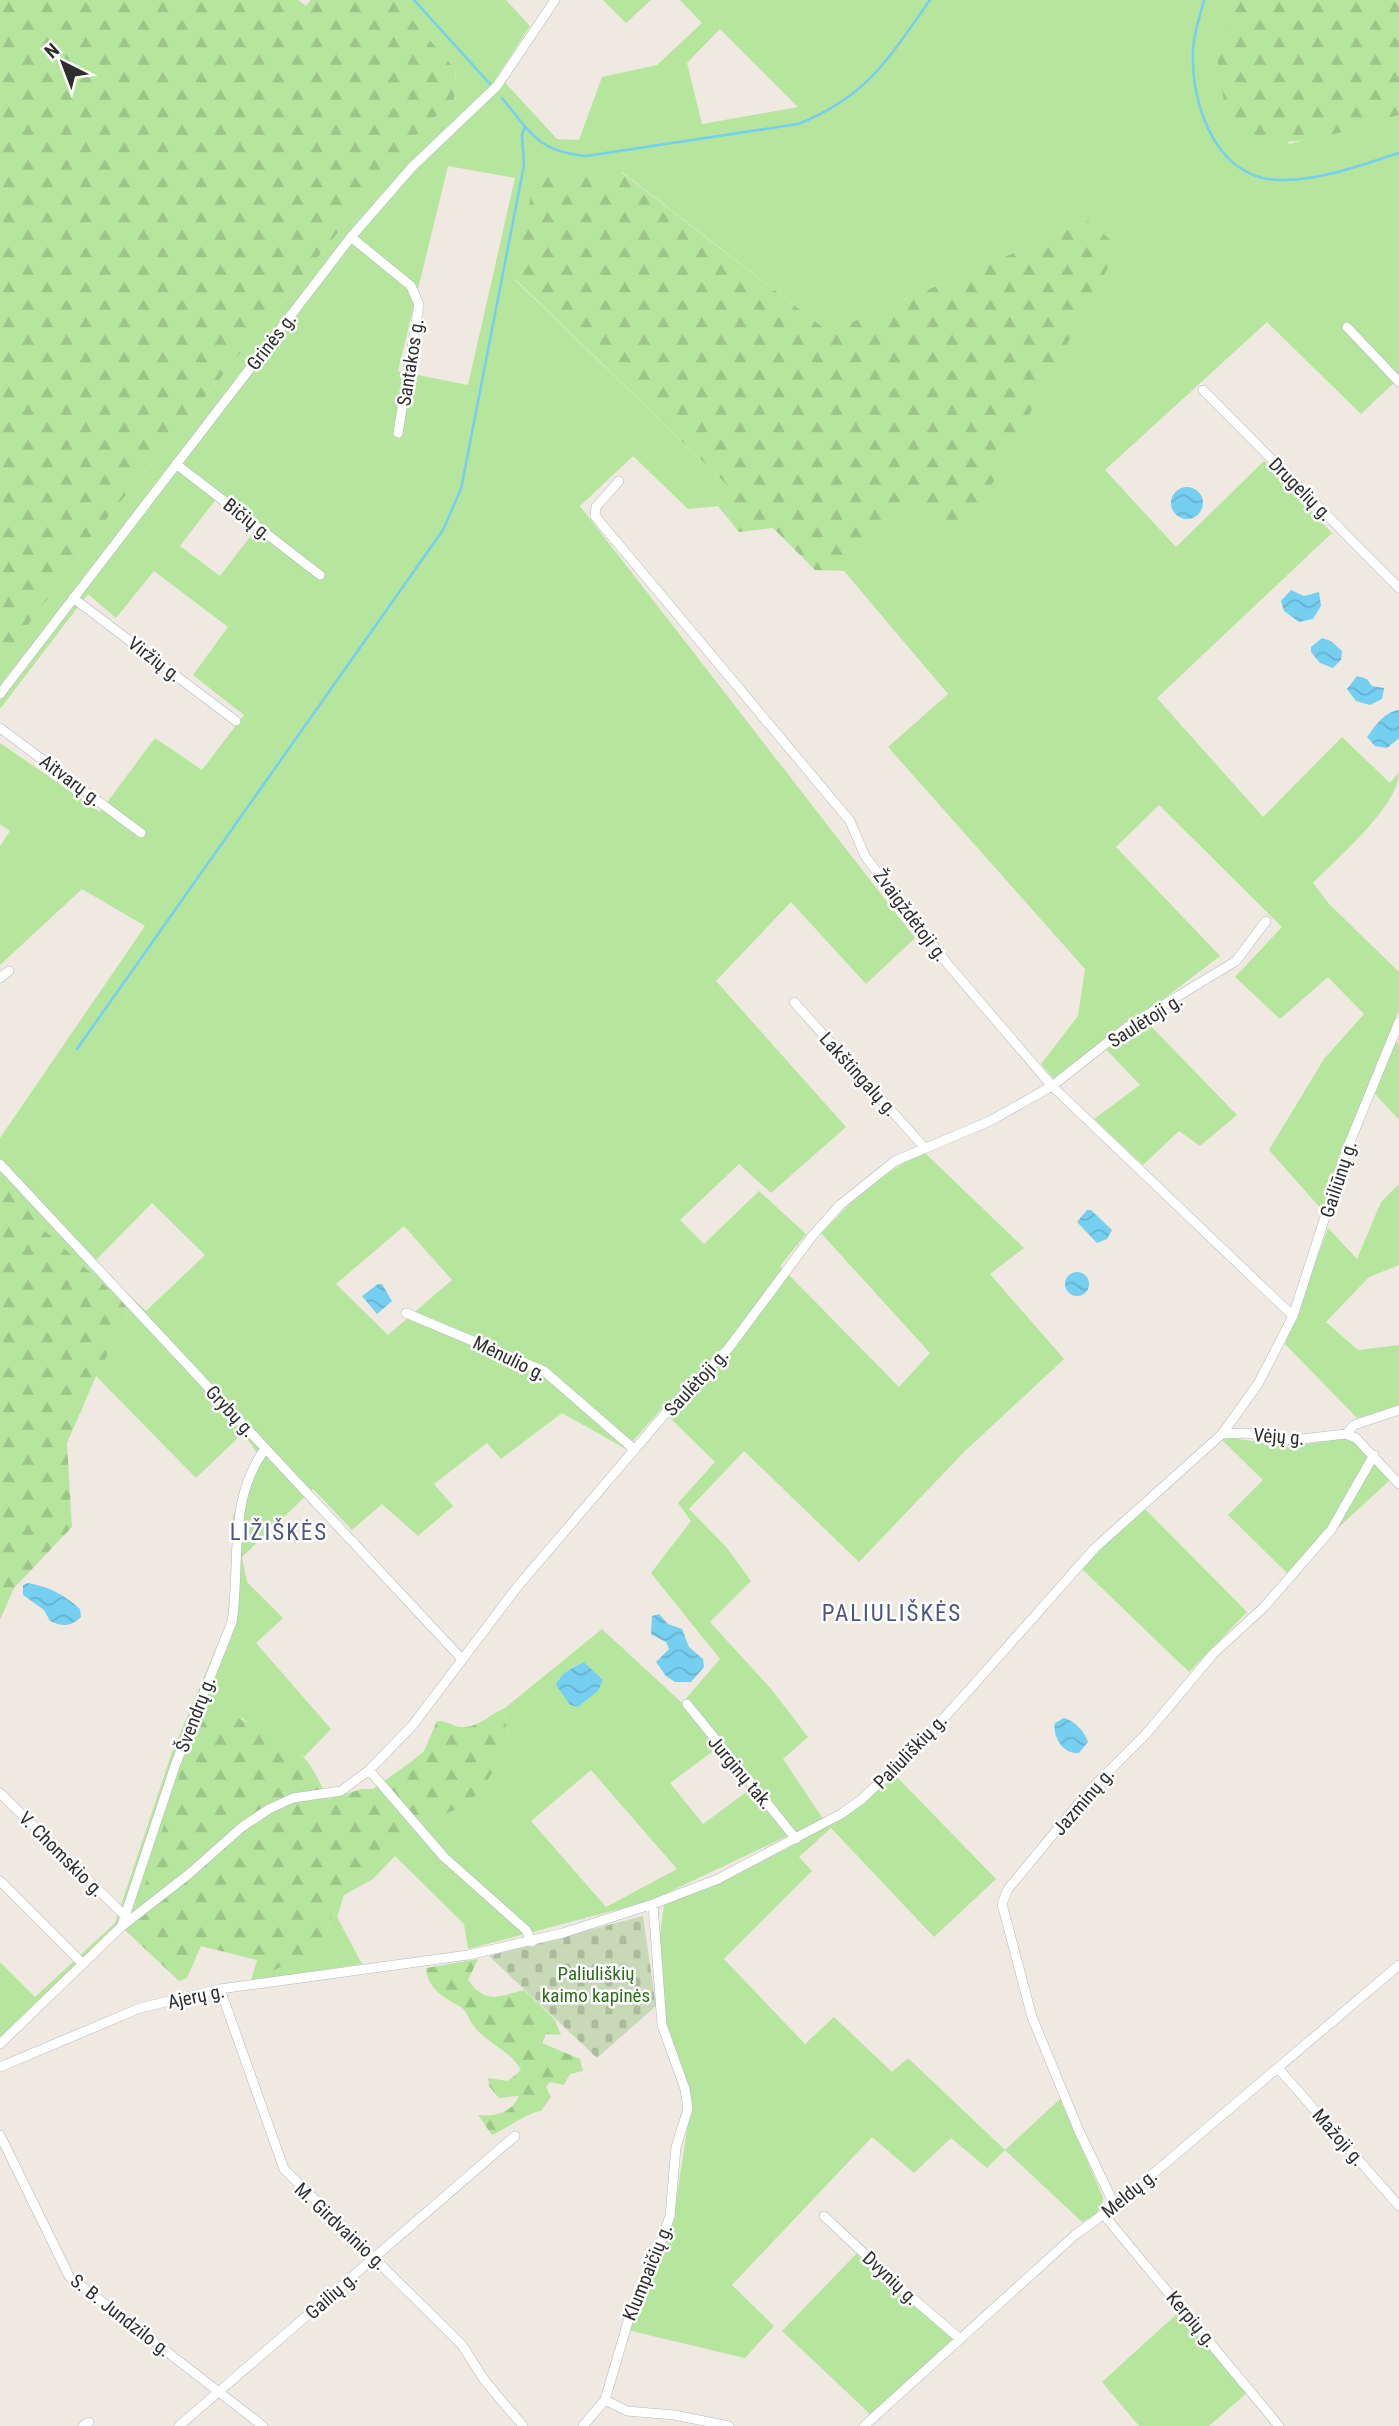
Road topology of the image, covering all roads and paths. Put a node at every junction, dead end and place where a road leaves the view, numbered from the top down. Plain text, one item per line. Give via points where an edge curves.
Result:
1 (555, 0) edge
2 (351, 237) junction
3 (1347, 327) dead end
4 (1399, 382) edge
5 (1203, 390) dead end
6 (398, 433) dead end
7 (176, 464) junction
8 (619, 481) dead end
9 (320, 575) dead end
10 (1399, 588) edge
11 (73, 598) junction
12 (0, 694) edge
13 (236, 721) dead end
14 (0, 728) edge
15 (141, 833) dead end
16 (1266, 922) dead end
17 (9, 971) dead end
18 (0, 978) edge
19 (794, 1002) dead end
20 (1399, 1022) edge
21 (1052, 1086) junction
22 (924, 1147) junction
23 (0, 1164) edge
24 (406, 1313) dead end
25 (1293, 1316) junction
26 (1283, 1338) joint
27 (1399, 1410) edge
28 (1222, 1434) junction
29 (1346, 1434) junction
30 (265, 1449) junction
31 (635, 1450) junction
32 (1374, 1455) junction
33 (1399, 1484) edge
34 (461, 1658) junction
35 (687, 1704) dead end
36 (369, 1770) junction
37 (0, 1793) edge
38 (796, 1839) junction
39 (0, 1881) edge
40 (653, 1905) junction
41 (125, 1916) junction
42 (121, 1927) junction
43 (532, 1942) junction
44 (83, 1964) junction
45 (1399, 1965) edge
46 (403, 1966) joint
47 (220, 1989) junction
48 (0, 2044) edge
49 (0, 2067) edge
50 (1278, 2068) junction
51 (0, 2135) edge
52 (515, 2136) dead end
53 (1115, 2206) junction
54 (1399, 2206) edge
55 (1103, 2214) junction
56 (824, 2216) dead end
57 (375, 2257) junction
58 (960, 2339) junction
59 (220, 2391) junction
60 (605, 2400) junction
61 (179, 2426) edge
62 (263, 2426) edge
63 (523, 2426) edge
64 (583, 2426) edge
65 (729, 2426) edge
66 (864, 2426) edge
67 (1279, 2426) edge

1 - 2 street, Grinės g. via 497,86 412,167
2 - 6 street, Santakos g. via 411,286 419,305
2 - 7 street, Grinės g.
3 - 4 street
5 - 10 street, Drugelių g.
7 - 9 street, Bičių g.
7 - 11 street, Grinės g.
8 - 21 street, Žvaigždėtoji g. via 596,507 595,516 850,821 865,856 945,961
11 - 12 street, Grinės g.
11 - 13 street, Viržių g.
14 - 15 street, Aitvarų g.
16 - 21 street, Saulėtoji g. via 1236,961 1127,1027
17 - 18 street
19 - 22 street, Lakštingalų g.
20 - 25 street, Gailiūnų g. via 1346,1149
21 - 22 street, Saulėtoji g. via 990,1121
21 - 25 street, Žvaigždėtoji g.
22 - 31 street, Saulėtoji g. via 876,1175 840,1205 728,1349
23 - 30 street, Grybų g.
24 - 31 street, Mėnulio g. via 544,1371
25 - 26 street, Gailiūnų g.
26 - 28 street, Paliuliškių g.
27 - 29 street via 1354,1425
28 - 29 street, Vėjų g. via 1292,1440
28 - 38 street, Paliuliškių g. via 1095,1548 893,1772 841,1814
29 - 32 street
30 - 34 street, Grybų g.
30 - 41 street, Švendrų g. via 235,1534 232,1622 180,1751
31 - 34 street, Saulėtoji g.
32 - 33 street
32 - 53 street, Jazminų g. via 1331,1530 1089,1791 1009,1889 1002,1904 1032,2017
34 - 36 street, Saulėtoji g. via 412,1726
35 - 38 street, Jurginų tak.
36 - 42 street, Saulėtoji g. via 341,1791 293,1798 269,1809
36 - 43 street via 444,1857 526,1930
37 - 41 street, V. Chomskio g.
38 - 40 street, Paliuliškių g. via 718,1879
39 - 44 street
40 - 43 street, Paliuliškių g.
40 - 60 street, Klumpaičių g. via 662,2025 688,2109 676,2147 670,2216 626,2327
41 - 42 street, Švendrų g.
42 - 44 street, Švendrų g.
43 - 46 street, Paliuliškių g.
44 - 48 street, Švendrų g.
45 - 50 street, Meldų g.
46 - 47 street, Ajerų g.
47 - 49 street, Ajerų g. via 140,2008
47 - 57 street, M. Girdvainio g. via 284,2169
50 - 53 street, Meldų g.
50 - 54 street, Mažoji g.
51 - 59 street, S. B. Jundzilo g. via 69,2276
52 - 57 street, Gailių g.
53 - 55 street, Meldų g.
55 - 58 street, Meldų g.
55 - 67 street, Kerpių g.
56 - 58 street, Dvynių g.
57 - 59 street, Gailių g.
57 - 63 street, M. Girdvainio g. via 462,2345
58 - 66 street, Meldų g.
59 - 61 street, Gailių g.
59 - 62 street, S. B. Jundzilo g.
60 - 64 street, Klumpaičių g.
60 - 65 street via 627,2411

